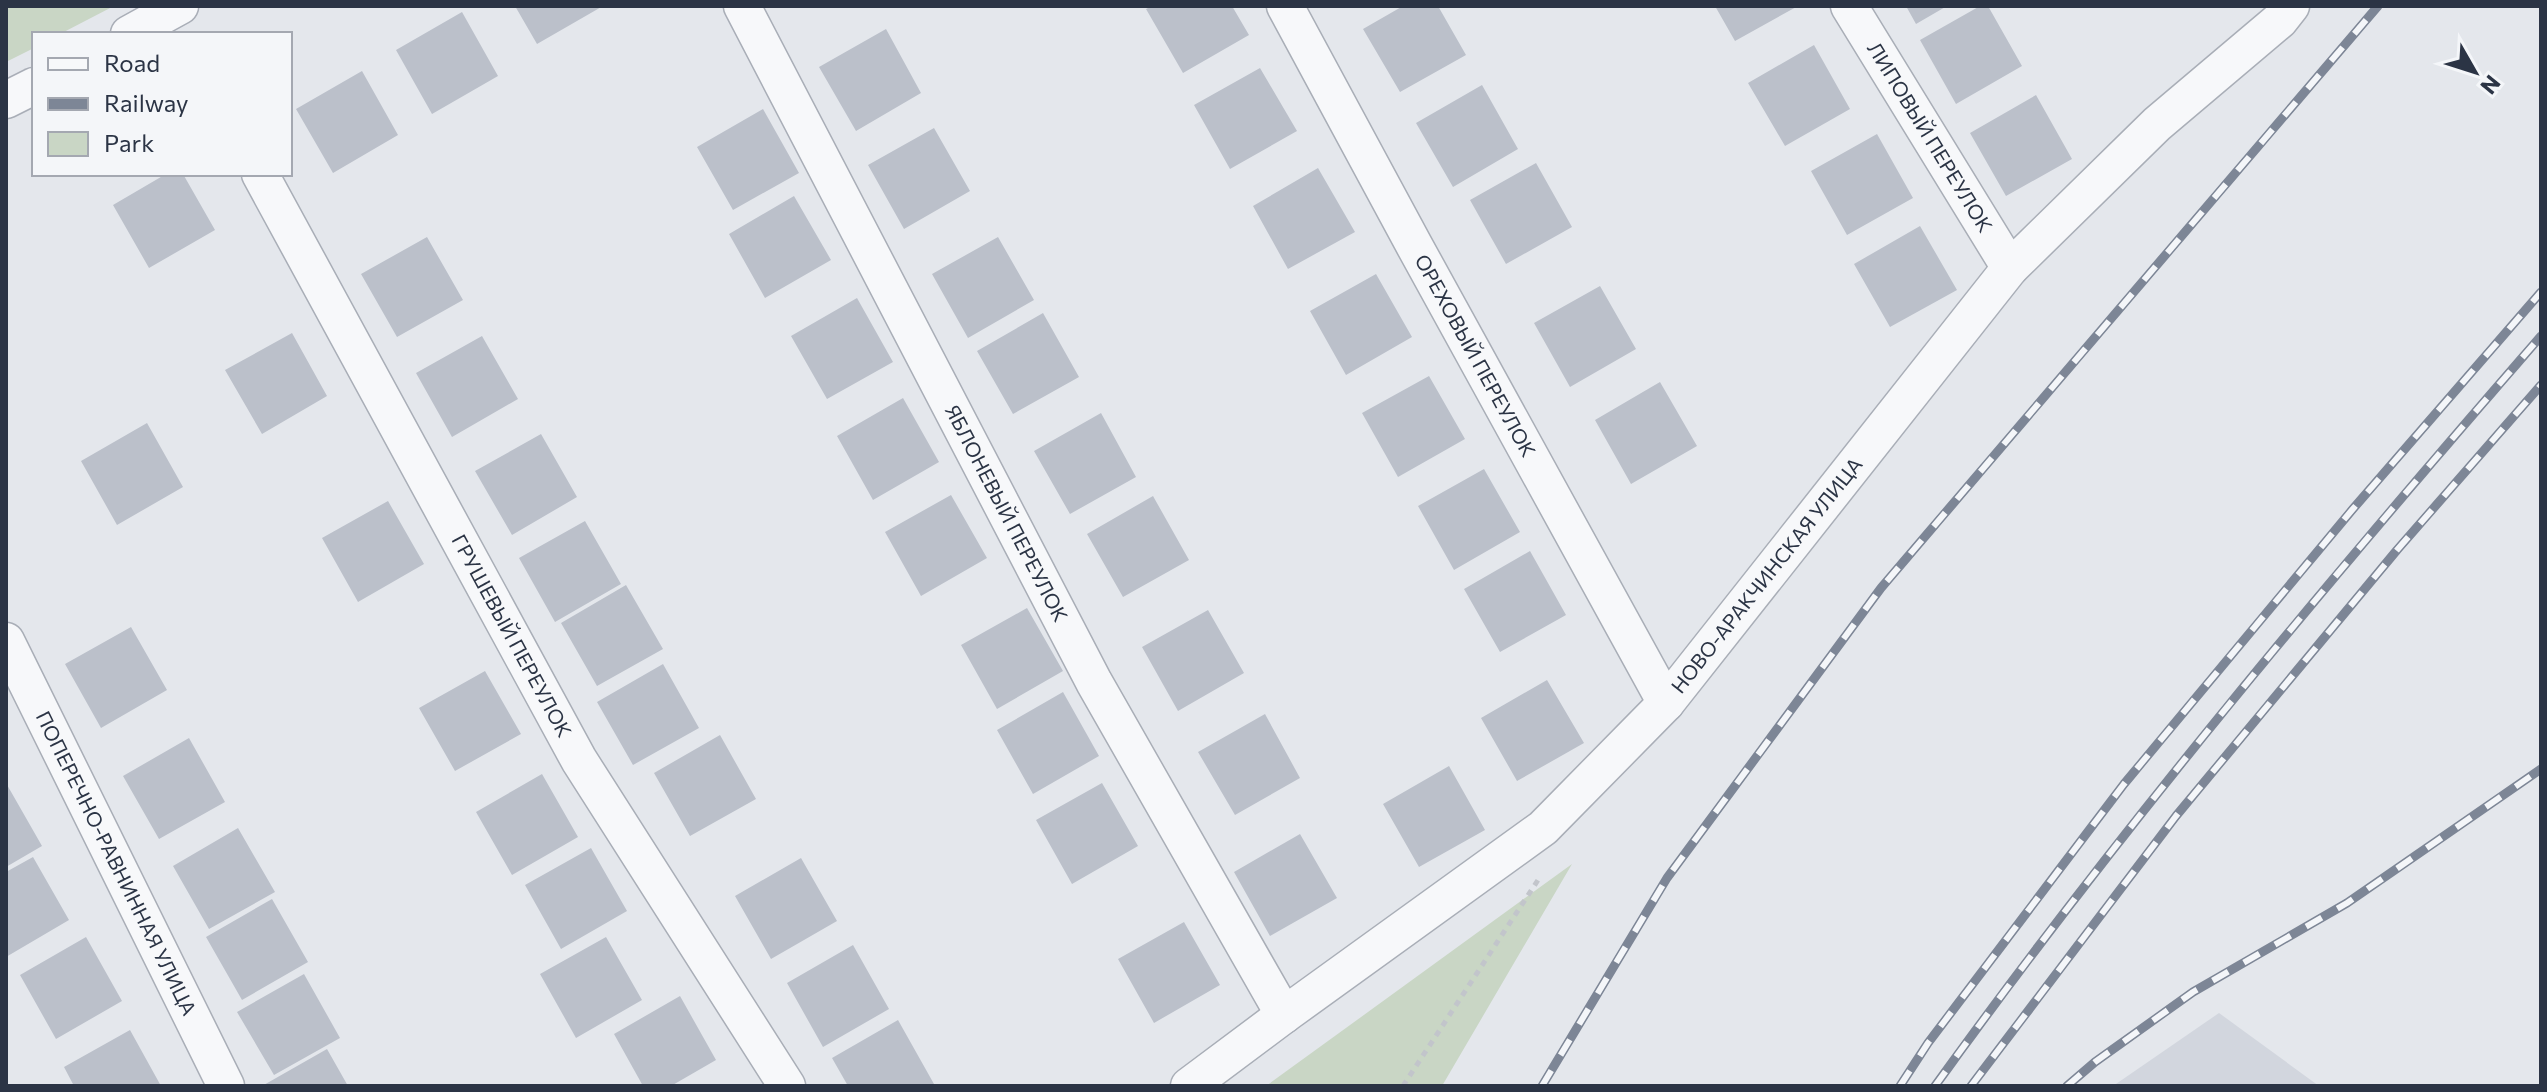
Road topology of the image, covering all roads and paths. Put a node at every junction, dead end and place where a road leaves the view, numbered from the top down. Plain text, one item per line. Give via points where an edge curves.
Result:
1 (742, 6) edge
2 (1285, 6) edge
3 (1849, 6) edge
4 (2291, 6) edge
5 (179, 17) edge
6 (135, 32) edge
7 (32, 87) edge
8 (6, 100) edge
9 (261, 176) edge
10 (2010, 268) junction
11 (6, 641) edge
12 (1666, 703) junction
13 (1543, 873) dead end
14 (1284, 1015) junction
15 (226, 1086) edge
16 (787, 1086) edge
17 (1189, 1086) edge
18 (1403, 1086) edge

1 - 14 street, ЯБЛОНЕВЫЙ ПЕРЕУЛОК via 1094,682
2 - 12 street, ОРЕХОВЫЙ ПЕРЕУЛОК
3 - 10 street, ЛИПОВЫЙ ПЕРЕУЛОК
4 - 10 street, НОВО-АРАКЧИНСКАЯ УЛИЦА via 2157,124
5 - 6 street
7 - 8 street
9 - 16 street, ГРУШЕВЫЙ ПЕРЕУЛОК via 579,760
10 - 12 street, НОВО-АРАКЧИНСКАЯ УЛИЦА
11 - 15 street, ПОПЕРЕЧНО-РАВНИННАЯ УЛИЦА
12 - 14 street, НОВО-АРАКЧИНСКАЯ УЛИЦА via 1543,828
13 - 18 path
14 - 17 street, НОВО-АРАКЧИНСКАЯ УЛИЦА

